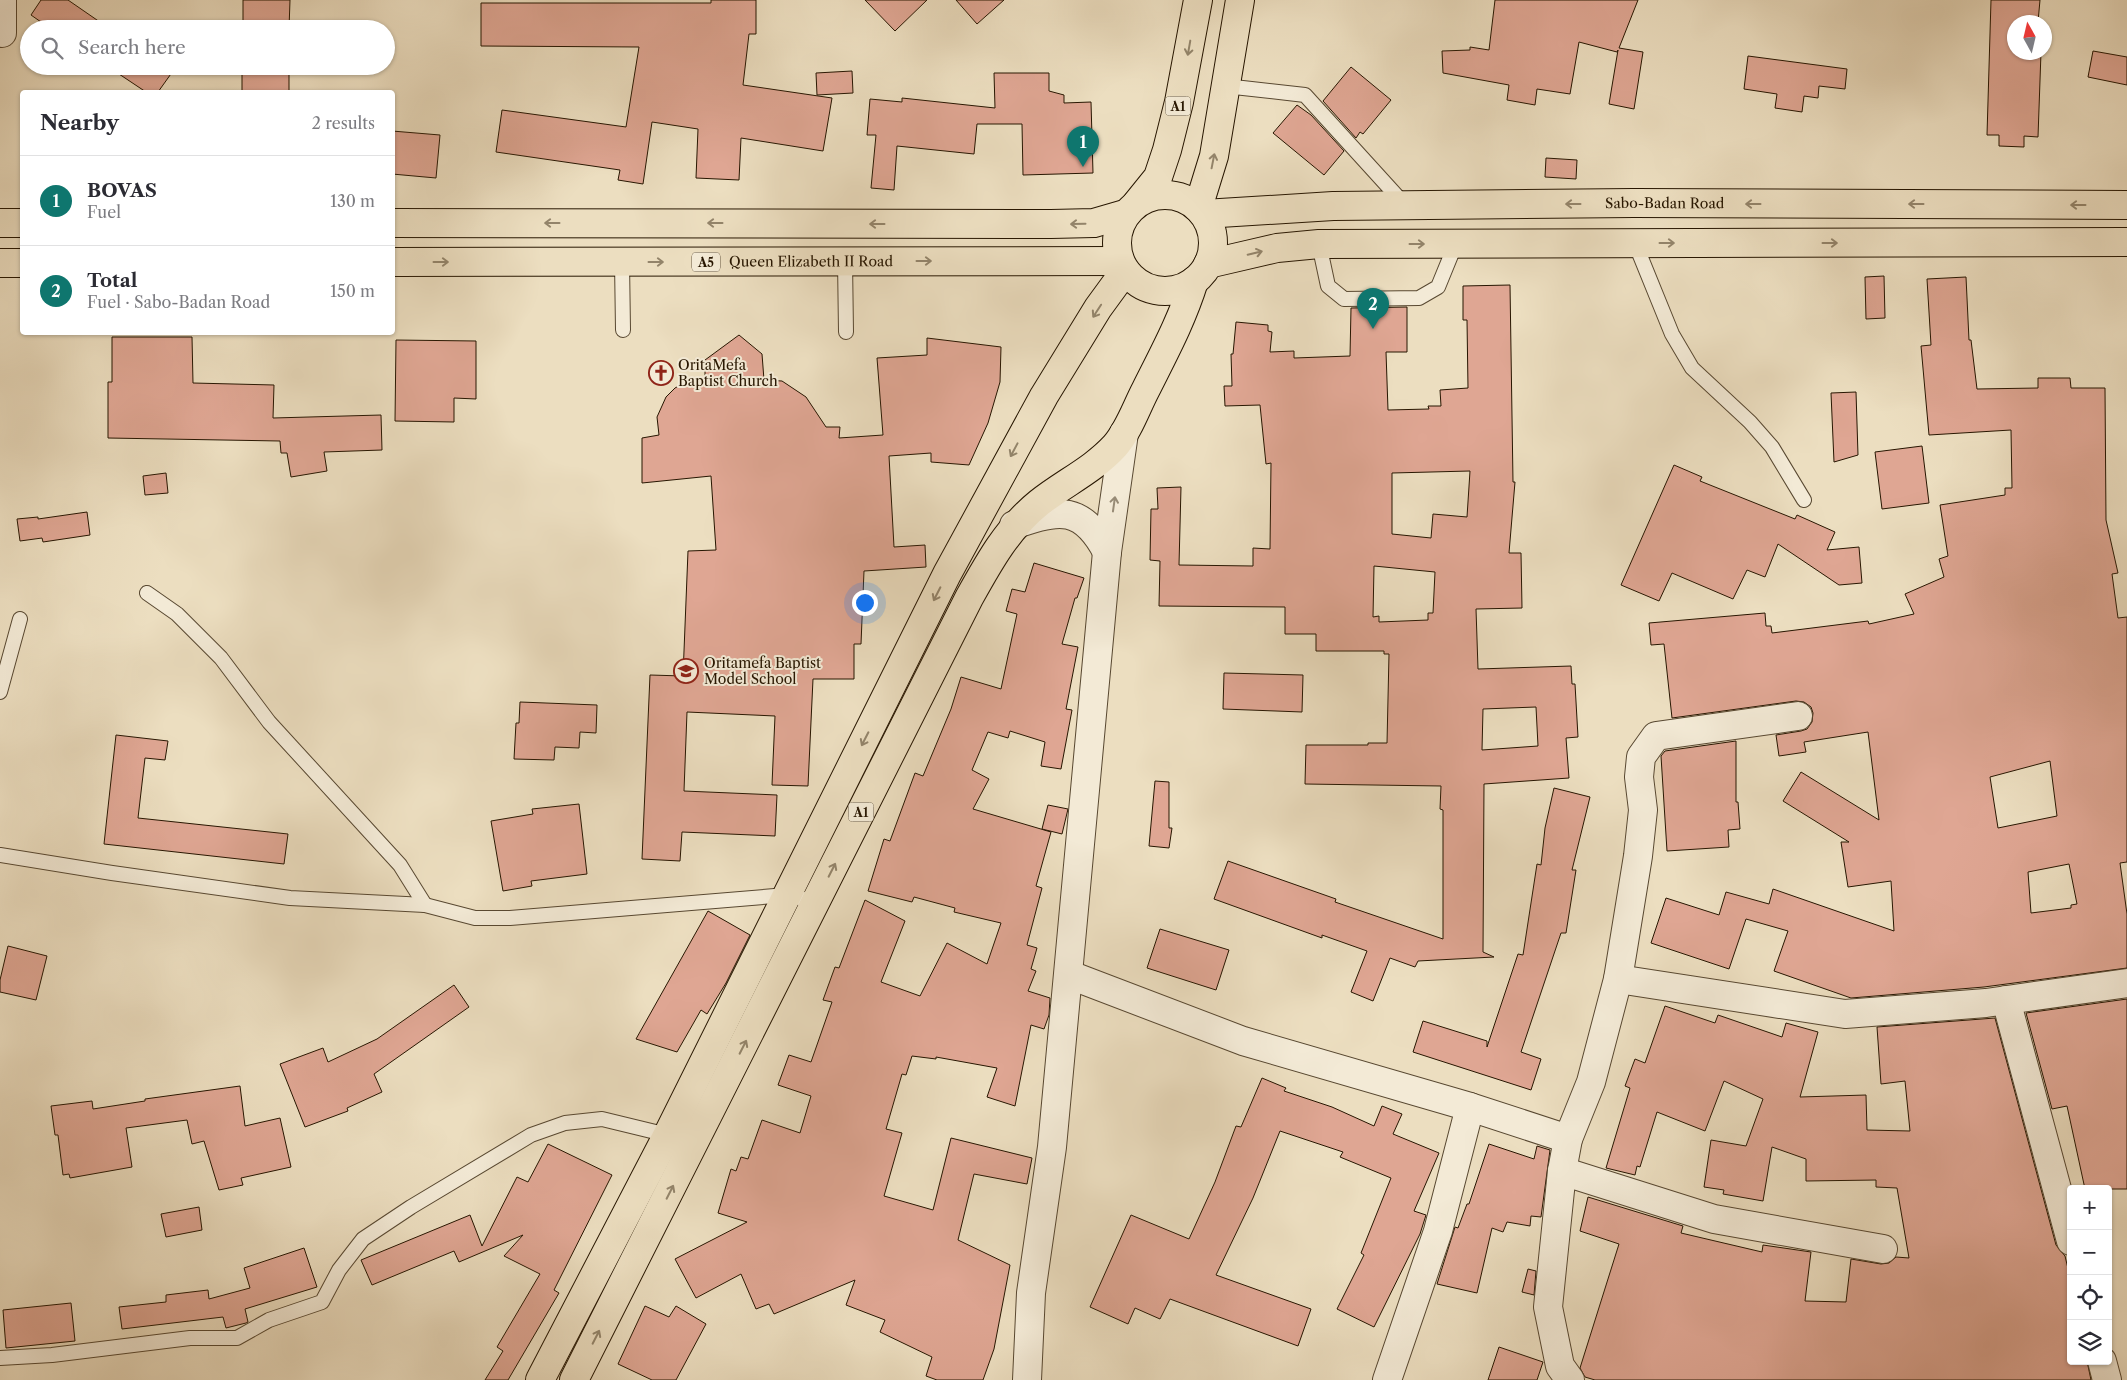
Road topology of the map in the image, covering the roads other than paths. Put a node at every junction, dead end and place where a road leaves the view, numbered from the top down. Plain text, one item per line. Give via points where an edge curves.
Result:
1 (2, 0) edge
2 (1198, 0) edge
3 (1240, 0) edge
4 (2, 33) dead end
5 (1225, 86) junction
6 (1405, 205) junction
7 (2124, 205) edge
8 (1131, 209) junction
9 (1201, 211) junction
10 (0, 223) edge
11 (20, 223) edge
12 (395, 223) edge
13 (2124, 241) edge
14 (1636, 243) junction
15 (1319, 244) junction
16 (1456, 244) junction
17 (845, 261) junction
18 (395, 262) edge
19 (622, 262) junction
20 (0, 263) edge
21 (20, 263) edge
22 (1122, 266) junction
23 (1201, 273) junction
24 (623, 330) dead end
25 (846, 332) dead end
26 (1124, 433) junction
27 (1804, 500) dead end
28 (1014, 525) junction
29 (1107, 552) junction
30 (147, 593) dead end
31 (20, 619) dead end
32 (0, 692) edge
33 (1798, 716) dead end
34 (0, 855) edge
35 (787, 895) junction
36 (816, 902) junction
37 (425, 905) junction
38 (1070, 975) junction
39 (1618, 978) junction
40 (2127, 983) edge
41 (2006, 1000) junction
42 (1470, 1107) junction
43 (668, 1134) junction
44 (1568, 1139) junction
45 (693, 1146) junction
46 (1562, 1171) junction
47 (2068, 1230) edge
48 (1883, 1249) dead end
49 (0, 1358) edge
50 (2103, 1365) edge
51 (540, 1380) edge
52 (574, 1380) edge
53 (1027, 1380) edge
54 (1387, 1380) edge
55 (1570, 1380) edge
56 (2107, 1380) edge

1 - 4 street
2 -> 8 highway, A1 via 1167,150 1158,177
3 - 5 highway
5 - 6 lane via 1305,95
9 -> 5 highway via 1211,173
7 -> 6 highway, Sabo-Badan Road
6 - 9 highway, Sabo-Badan Road
7 - 13 highway
8 - 9 highway via 1152,196 1168,194 1184,198
8 -> 12 highway via 1094,223
8 - 22 highway via 1116,237
9 - 23 highway via 1211,226 1213,252
10 - 11 highway
14 -> 13 highway
14 - 16 highway
14 - 27 lane via 1672,334 1692,368 1772,447
15 -> 16 highway
15 - 16 lane via 1328,286 1344,299 1419,298 1438,288
23 -> 15 highway via 1277,248
19 -> 17 highway, Queen Elizabeth II Road / A5
17 -> 22 highway, Queen Elizabeth II Road / A5 via 1019,261
17 - 25 lane
18 -> 19 highway, Queen Elizabeth II Road / A5
19 - 24 lane
20 - 21 highway
22 - 23 highway via 1141,285 1162,291 1184,287
22 -> 35 highway, A1 via 1044,396 948,574
23 - 26 highway, A1
26 - 28 highway, A1 via 1101,460 1039,503
29 -> 26 street
28 - 29 street via 1054,513 1070,515 1098,534
36 -> 28 highway, A1 via 969,598
29 - 38 street
30 - 37 lane via 177,614 222,658 269,722 400,865
31 - 32 lane
33 - 39 street via 1656,736 1641,757 1642,819
34 - 37 lane via 290,898
35 - 36 lane
35 - 37 lane via 510,918 474,918
35 - 43 highway, A1
45 -> 36 highway, A1
38 - 42 street via 1243,1041
38 - 53 street via 1052,1147 1031,1293
39 - 41 street via 1845,1014
39 - 44 street via 1591,1082
40 - 41 street
41 - 47 street
42 - 44 street
42 - 54 street via 1438,1231
43 - 45 lane
43 - 49 lane via 602,1118 565,1123 531,1135 363,1239 339,1270 322,1302 269,1320 236,1338 190,1338
43 - 51 highway, A1
44 - 46 street
52 -> 45 highway, A1
46 - 48 street via 1714,1219
46 - 55 street via 1548,1306 1560,1366
50 - 56 street

